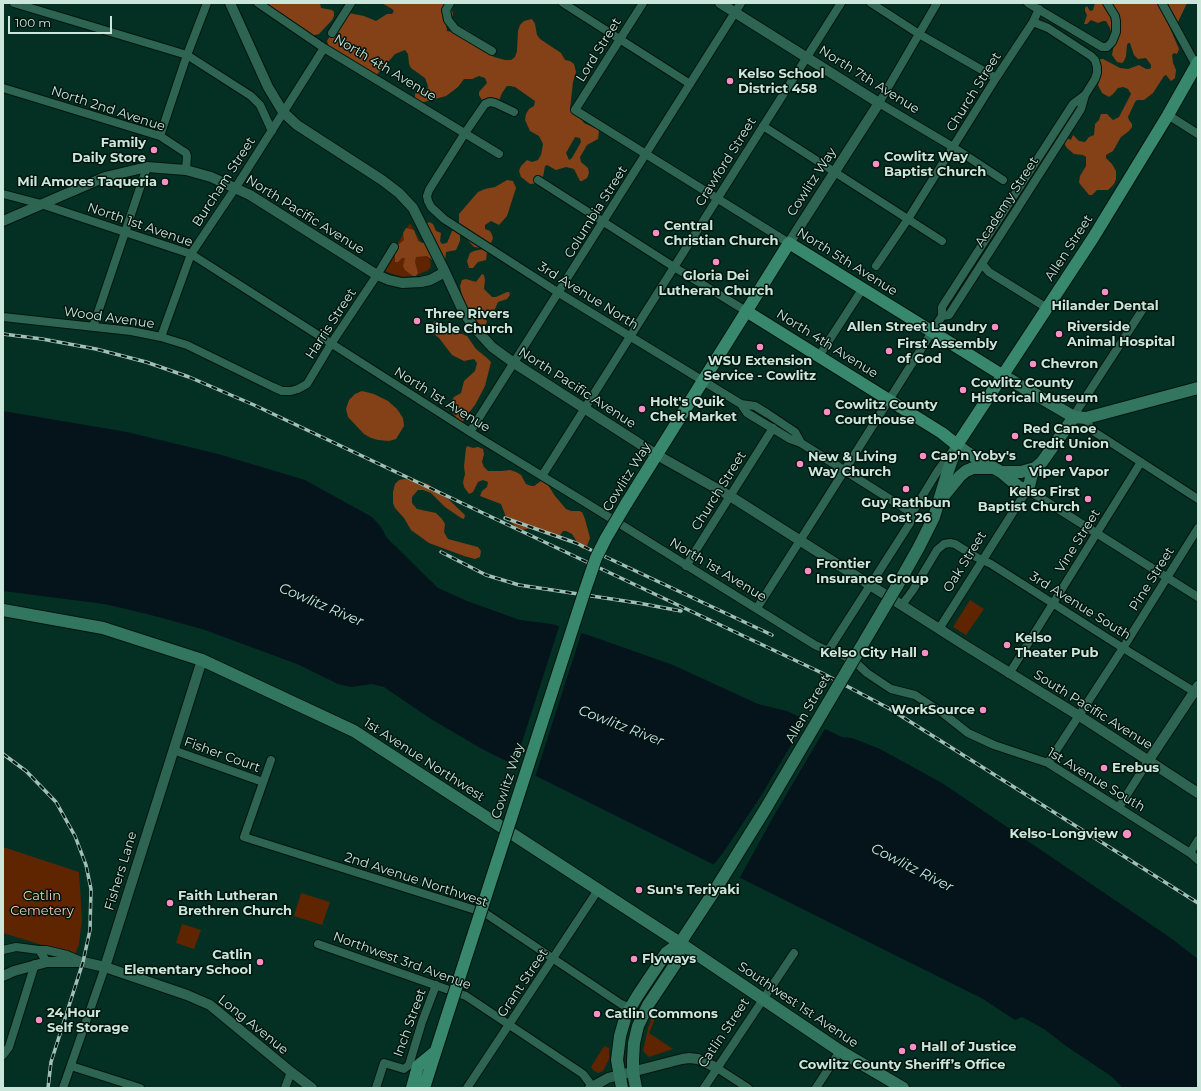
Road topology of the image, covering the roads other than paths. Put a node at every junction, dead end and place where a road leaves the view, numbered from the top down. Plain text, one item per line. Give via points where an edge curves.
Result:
1 (14, 3) edge
2 (207, 3) edge
3 (230, 3) edge
4 (258, 3) edge
5 (351, 3) edge
6 (450, 3) edge
7 (563, 3) edge
8 (643, 3) edge
9 (720, 3) edge
10 (741, 3) edge
11 (841, 3) edge
12 (871, 3) edge
13 (937, 3) edge
14 (1028, 3) edge
15 (1107, 3) edge
16 (1162, 3) edge
17 (1039, 9) junction
18 (736, 12) junction
19 (1033, 22) junction
20 (332, 32) dead end
21 (919, 34) junction
22 (620, 39) junction
23 (324, 48) junction
24 (492, 51) dead end
25 (187, 55) junction
26 (806, 57) junction
27 (1197, 64) edge
28 (996, 78) junction
29 (690, 84) junction
30 (3, 88) edge
31 (1085, 95) junction
32 (879, 103) junction
33 (575, 110) joint
34 (284, 112) junction
35 (514, 112) dead end
36 (1168, 116) junction
37 (763, 126) junction
38 (272, 131) junction
39 (464, 133) junction
40 (1198, 134) edge
41 (160, 136) junction
42 (953, 147) junction
43 (499, 154) dead end
44 (647, 154) junction
45 (147, 167) junction
46 (186, 170) junction
47 (835, 172) junction
48 (538, 180) dead end
49 (1003, 180) dead end
50 (236, 187) junction
51 (3, 194) edge
52 (718, 198) junction
53 (41, 204) junction
54 (908, 219) junction
55 (3, 221) edge
56 (603, 222) junction
57 (125, 232) junction
58 (942, 241) dead end
59 (789, 243) junction
60 (394, 247) dead end
61 (191, 254) junction
62 (982, 264) junction
63 (876, 266) dead end
64 (674, 267) junction
65 (445, 272) junction
66 (377, 275) junction
67 (863, 288) junction
68 (560, 293) junction
69 (1047, 308) junction
70 (1143, 309) dead end
71 (746, 311) junction
72 (3, 316) edge
73 (942, 316) junction
74 (93, 327) junction
75 (932, 331) junction
76 (630, 336) junction
77 (161, 337) junction
78 (331, 344) junction
79 (819, 356) junction
80 (514, 363) junction
81 (1002, 375) junction
82 (703, 381) junction
83 (274, 387) joint
84 (1198, 388) edge
85 (889, 400) junction
86 (741, 404) junction
87 (585, 408) junction
88 (1080, 418) junction
89 (773, 428) junction
90 (470, 432) junction
91 (801, 443) junction
92 (957, 445) junction
93 (657, 455) junction
94 (1141, 462) junction
95 (1035, 468) junction
96 (996, 470) junction
97 (844, 471) junction
98 (542, 476) junction
99 (1028, 490) junction
100 (730, 496) junction
101 (1198, 499) edge
102 (939, 503) junction
103 (912, 514) junction
104 (1198, 528) edge
105 (1097, 532) junction
106 (800, 540) junction
107 (982, 560) junction
108 (686, 566) junction
109 (1167, 577) junction
110 (870, 585) junction
111 (1198, 597) edge
112 (892, 600) joint
113 (1054, 603) junction
114 (902, 605) junction
115 (757, 608) junction
116 (3, 610) edge
117 (939, 629) junction
118 (1123, 648) junction
119 (828, 651) junction
120 (202, 660) junction
121 (853, 660) joint
122 (1009, 674) junction
123 (1197, 690) edge
124 (1079, 716) junction
125 (173, 750) junction
126 (271, 760) dead end
127 (1149, 760) junction
128 (1048, 763) junction
129 (263, 782) junction
130 (1198, 793) edge
131 (1119, 807) junction
132 (1198, 840) edge
133 (1190, 853) junction
134 (1198, 860) edge
135 (598, 890) junction
136 (680, 943) junction
137 (318, 944) dead end
138 (3, 950) edge
139 (39, 950) junction
140 (794, 953) dead end
141 (553, 960) junction
142 (47, 962) junction
143 (83, 962) junction
144 (35, 964) junction
145 (105, 967) junction
146 (3, 976) edge
147 (436, 985) junction
148 (763, 999) junction
149 (630, 1008) junction
150 (509, 1024) junction
151 (840, 1051) junction
152 (435, 1052) junction
153 (3, 1056) edge
154 (71, 1066) junction
155 (717, 1068) junction
156 (291, 1072) junction
157 (633, 1072) junction
158 (619, 1076) junction
159 (591, 1087) edge
160 (63, 1088) edge
161 (140, 1088) edge
162 (285, 1088) edge
163 (312, 1088) edge
164 (376, 1088) edge
165 (412, 1088) edge
166 (424, 1088) edge
167 (466, 1088) edge
168 (622, 1088) edge
169 (636, 1088) edge
170 (704, 1088) edge
171 (748, 1088) edge
172 (816, 1088) edge
173 (903, 1088) edge

1 - 25 street
2 - 25 street
3 - 34 street via 268,88
4 - 23 street, North 4th Avenue
5 - 20 street
6 - 24 street via 446,10 448,20 455,29
7 - 22 street
8 - 22 street, Lord Street
9 - 18 street, North 7th Avenue
10 - 18 street, Columbia Street
11 - 26 street, Crawford Street
12 - 21 street
13 - 21 street, Cowlitz Way
14 - 17 street
15 - 17 street via 1116,21 1116,32 1107,47 1102,47
16 - 27 street
17 - 19 street, Church Street
18 - 26 street, North 7th Avenue
18 - 29 street, Columbia Street
19 - 28 street, Church Street
19 - 31 street, Academy Street via 1048,28 1095,60 1097,73
21 - 28 street
21 - 32 street, Cowlitz Way
22 - 29 street
22 - 33 street, Lord Street
23 - 34 street, Burcham Street
23 - 39 street, North 4th Avenue
25 - 38 street via 251,96 260,105
25 - 41 street
26 - 32 street, North 7th Avenue
26 - 37 street, Crawford Street
27 - 36 main road, Allen Street
28 - 42 street, Church Street
29 - 44 street, Columbia Street
30 - 41 street, North 2nd Avenue
31 - 62 street, Academy Street via 1081,110
31 - 73 street, Academy Street via 1073,104 969,264 942,306
32 - 42 street, North 7th Avenue
32 - 47 street, Cowlitz Way
33 - 44 street, North 5th Avenue
34 - 38 street, Burcham Street
34 - 65 street via 297,125 399,193 413,208
35 - 39 street via 495,103 485,104
36 - 40 street
36 - 69 main road, Allen Street via 1094,238
37 - 47 street
37 - 52 street, Crawford Street
38 - 50 street, Burcham Street
39 - 43 street, North 4th Avenue
39 - 68 street, 3rd Avenue North via 429,190 427,196 431,207 444,219
41 - 46 street, North 2nd Avenue via 186,153
42 - 49 street, North 7th Avenue
42 - 54 street, Church Street
44 - 52 street, North 5th Avenue
44 - 56 street, Columbia Street
45 - 46 street, North Pacific Avenue
45 - 53 street, North Pacific Avenue via 105,177
45 - 57 street
46 - 50 street, North Pacific Avenue
47 - 54 street
47 - 59 street, Cowlitz Way
48 - 56 street, North 4th Avenue
50 - 61 street, Burcham Street
50 - 66 street, North Pacific Avenue
51 - 53 street, North 1st Avenue
52 - 59 street, North 5th Avenue
52 - 64 street, Crawford Street
53 - 55 street, North Pacific Avenue
53 - 57 street, North 1st Avenue
54 - 58 street
54 - 63 street, Church Street
56 - 64 street, North 4th Avenue
56 - 68 street, Columbia Street
57 - 61 street, North 1st Avenue
57 - 74 street
59 - 67 main road, North 5th Avenue
59 - 71 main road, Cowlitz Way
60 - 66 street, Harris Street
61 - 77 street, Burcham Street
61 - 78 street, North 1st Avenue
62 - 69 street via 989,272
62 - 73 street, Academy Street via 949,315
64 - 71 street, North 4th Avenue
64 - 76 street, Crawford Street
65 - 66 street, North Pacific Avenue via 430,280 415,283 402,283
65 - 80 street, North Pacific Avenue via 463,311 474,326 492,347
66 - 78 street, Harris Street
67 - 75 main road, North 5th Avenue
67 - 79 street
68 - 76 street, 3rd Avenue North
68 - 80 street, Columbia Street
69 - 81 main road, Allen Street
70 - 88 street via 1078,409
71 - 79 main road, North 4th Avenue
71 - 82 main road, Cowlitz Way
72 - 74 street, Wood Avenue
73 - 75 street, Academy Street
74 - 77 street, Wood Avenue
75 - 81 main road, North 5th Avenue
75 - 85 street, Academy Street
76 - 82 street, 3rd Avenue North
76 - 87 street, Crawford Street
77 - 83 street, Wood Avenue via 187,345
78 - 83 street, Harris Street via 307,384 291,391 282,391
78 - 90 street, North 1st Avenue
79 - 85 main road, North 4th Avenue
80 - 87 street, North Pacific Avenue
80 - 90 street, Columbia Street
81 - 88 main road
81 - 92 main road, Allen Street
82 - 86 street, 3rd Avenue North
82 - 93 main road, Cowlitz Way
84 - 88 main road
85 - 92 main road, North 4th Avenue
85 - 97 street, Academy Street
86 - 89 street, 3rd Avenue North via 747,413
86 - 91 street, 3rd Avenue North via 755,406 768,414 795,432
87 - 93 street, North Pacific Avenue
87 - 98 street, Crawford Street
88 - 94 street via 1093,431
88 - 95 main road
89 - 91 street, 3rd Avenue North
89 - 100 street, Church Street
90 - 98 street, North 1st Avenue
91 - 97 street, 3rd Avenue North
92 - 96 main road
92 - 102 main road, Allen Street
92 - 103 street, Allen Street via 937,472
93 - 100 street, North Pacific Avenue
93 - 152 main road, Cowlitz Way, bridge via 596,558
94 - 101 street
94 - 105 street, Vine Street
95 - 96 main road via 1022,472
95 - 99 main road
96 - 99 main road via 1019,487
96 - 102 main road via 972,468 966,471
97 - 103 street, 3rd Avenue North
97 - 106 street, Academy Street
98 - 108 street, North 1st Avenue
99 - 105 street
99 - 107 street, Oak Street
100 - 106 street, North Pacific Avenue
100 - 108 street, Church Street
102 - 136 main road, Allen Street, bridge via 927,532 897,586 766,808
103 - 110 street, Allen Street via 910,523
104 - 109 street, Pine Street
105 - 109 street
105 - 113 street, Vine Street
106 - 110 street, North Pacific Avenue
106 - 115 street, Academy Street
107 - 113 street, 3rd Avenue South
107 - 114 street, 3rd Avenue South via 955,544 947,543 941,546
107 - 117 street, Oak Street
108 - 115 street, North 1st Avenue
109 - 111 street
109 - 118 street, Pine Street
110 - 112 street, North Pacific Avenue
110 - 119 street, Allen Street
112 - 114 street, South Pacific Avenue
113 - 118 street, 3rd Avenue South
113 - 122 street, Vine Street
114 - 117 street, South Pacific Avenue
115 - 119 street, North 1st Avenue
116 - 120 main road, 1st Avenue Northwest via 103,628
117 - 122 street, South Pacific Avenue
118 - 123 street, 3rd Avenue South
118 - 124 street, Pine Street
119 - 121 street, North 1st Avenue
120 - 125 street, Fishers Lane
120 - 135 main road, 1st Avenue Northwest via 354,731
121 - 128 street, 1st Avenue South via 891,689 915,695 968,733 994,745
122 - 124 street, South Pacific Avenue
123 - 127 street
124 - 127 street, South Pacific Avenue
124 - 128 street, Pine Street
125 - 129 street, Fisher Court
125 - 145 street, Fishers Lane
126 - 129 street
127 - 130 street, South Pacific Avenue
127 - 131 street
128 - 131 street, 1st Avenue South
129 - 141 street, 2nd Avenue Northwest via 244,837 485,913
131 - 133 street, 1st Avenue South
132 - 133 street
133 - 134 street, 1st Avenue South
135 - 136 main road, 1st Avenue Northwest
135 - 141 street, Grant Street
136 - 148 main road, Southwest 1st Avenue
136 - 149 main road via 666,953
136 - 157 main road via 678,960 648,1005 638,1026 634,1043
137 - 147 street, Northwest 3rd Avenue
138 - 139 street via 16,947
139 - 142 street
139 - 143 street via 67,955
140 - 148 street, Catlin Street
141 - 149 street, 2nd Avenue Northwest
141 - 150 street, Grant Street
142 - 143 street, Long Avenue
142 - 144 street, Long Avenue
143 - 145 street, Long Avenue
144 - 146 street, Long Avenue
144 - 153 street via 9,1047
145 - 154 street, Fishers Lane
145 - 156 street, Long Avenue via 210,1005
147 - 150 street, Northwest 3rd Avenue via 466,996
147 - 164 street, Inch Street via 409,1065 404,1069 384,1063
148 - 151 main road, Southwest 1st Avenue
148 - 155 street, Catlin Street
149 - 158 main road via 623,1024 618,1048
150 - 159 street, Northwest 3rd Avenue via 583,1074
150 - 167 street, Grant Street
151 - 172 street
151 - 173 main road, Southwest 1st Avenue
152 - 165 main road via 418,1066
152 - 166 main road, Cowlitz Way
154 - 160 street, Fishers Lane
154 - 161 street
155 - 157 street via 698,1059 689,1058
155 - 170 street, Catlin Street
155 - 171 street
156 - 162 street
156 - 163 street, Long Avenue
157 - 158 street
157 - 169 main road
158 - 159 street via 608,1078
158 - 168 main road

